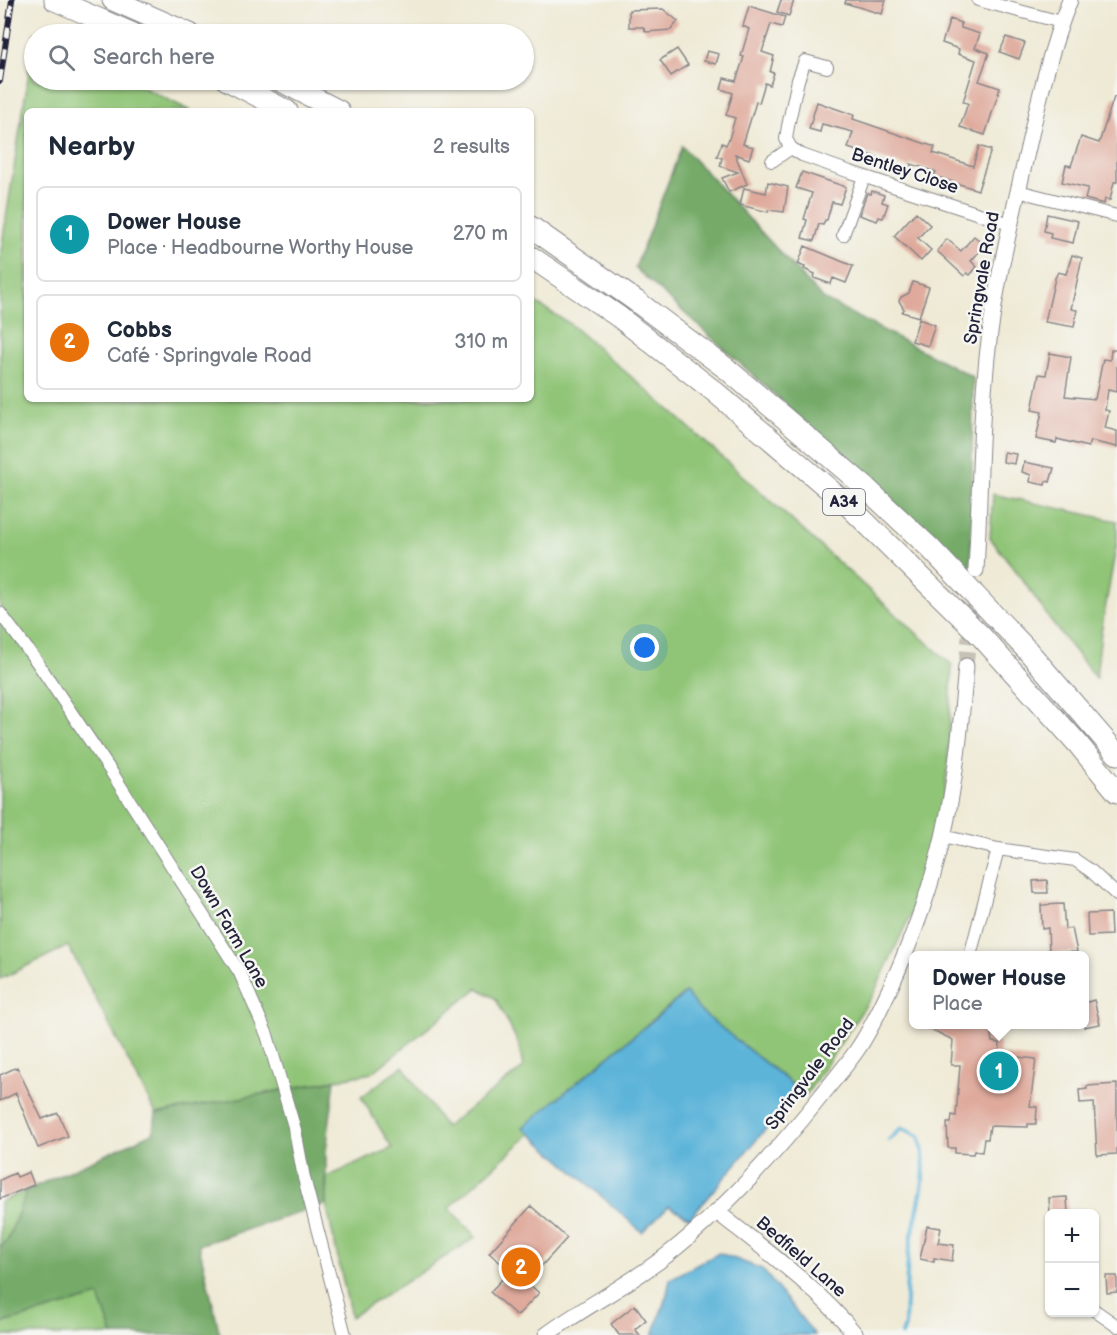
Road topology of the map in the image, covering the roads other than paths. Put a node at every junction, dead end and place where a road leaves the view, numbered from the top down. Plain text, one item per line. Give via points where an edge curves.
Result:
1 (55, 0) edge
2 (113, 0) edge
3 (978, 0) edge
4 (1070, 0) edge
5 (1061, 22) junction
6 (110, 24) edge
7 (167, 24) edge
8 (827, 68) dead end
9 (247, 90) edge
10 (298, 90) edge
11 (281, 108) edge
12 (333, 108) edge
13 (791, 148) junction
14 (772, 161) dead end
15 (864, 177) junction
16 (1018, 191) junction
17 (1117, 216) edge
18 (1010, 224) junction
19 (534, 229) edge
20 (843, 235) dead end
21 (534, 259) edge
22 (976, 570) tunnel mouth
23 (0, 613) edge
24 (966, 666) tunnel mouth
25 (1117, 754) edge
26 (1117, 792) edge
27 (943, 836) junction
28 (998, 849) junction
29 (1117, 895) edge
30 (971, 951) edge
31 (717, 1212) junction
32 (1099, 1313) edge
33 (1117, 1326) edge
34 (345, 1335) edge
35 (546, 1335) edge
36 (856, 1335) edge

1 - 6 highway
2 - 7 highway
3 - 5 street
4 - 5 street, Springvale Road
5 - 16 street, Springvale Road
8 - 13 street via 805,61 788,126 786,139
9 - 11 highway
10 - 12 highway
13 - 14 street
13 - 15 street, Bentley Close
15 - 18 street, Bentley Close
15 - 20 street
16 - 17 street
16 - 18 street, Springvale Road
18 - 22 street, Springvale Road via 985,376
19 - 25 highway, A34 via 727,369 864,486 930,548 1028,651
21 - 26 highway, A34 via 619,316 707,385 850,507 980,634
23 - 34 street, Down Farm Lane via 38,662 118,782 240,973 267,1035 292,1119
24 - 27 street, Springvale Road via 954,778
27 - 28 street
27 - 31 street, Springvale Road via 923,907 879,1012 857,1050 793,1132
28 - 29 street via 1075,860
28 - 30 street
31 - 35 street, Springvale Road via 647,1270
31 - 36 street, Bedfield Lane via 834,1310
32 - 33 street

